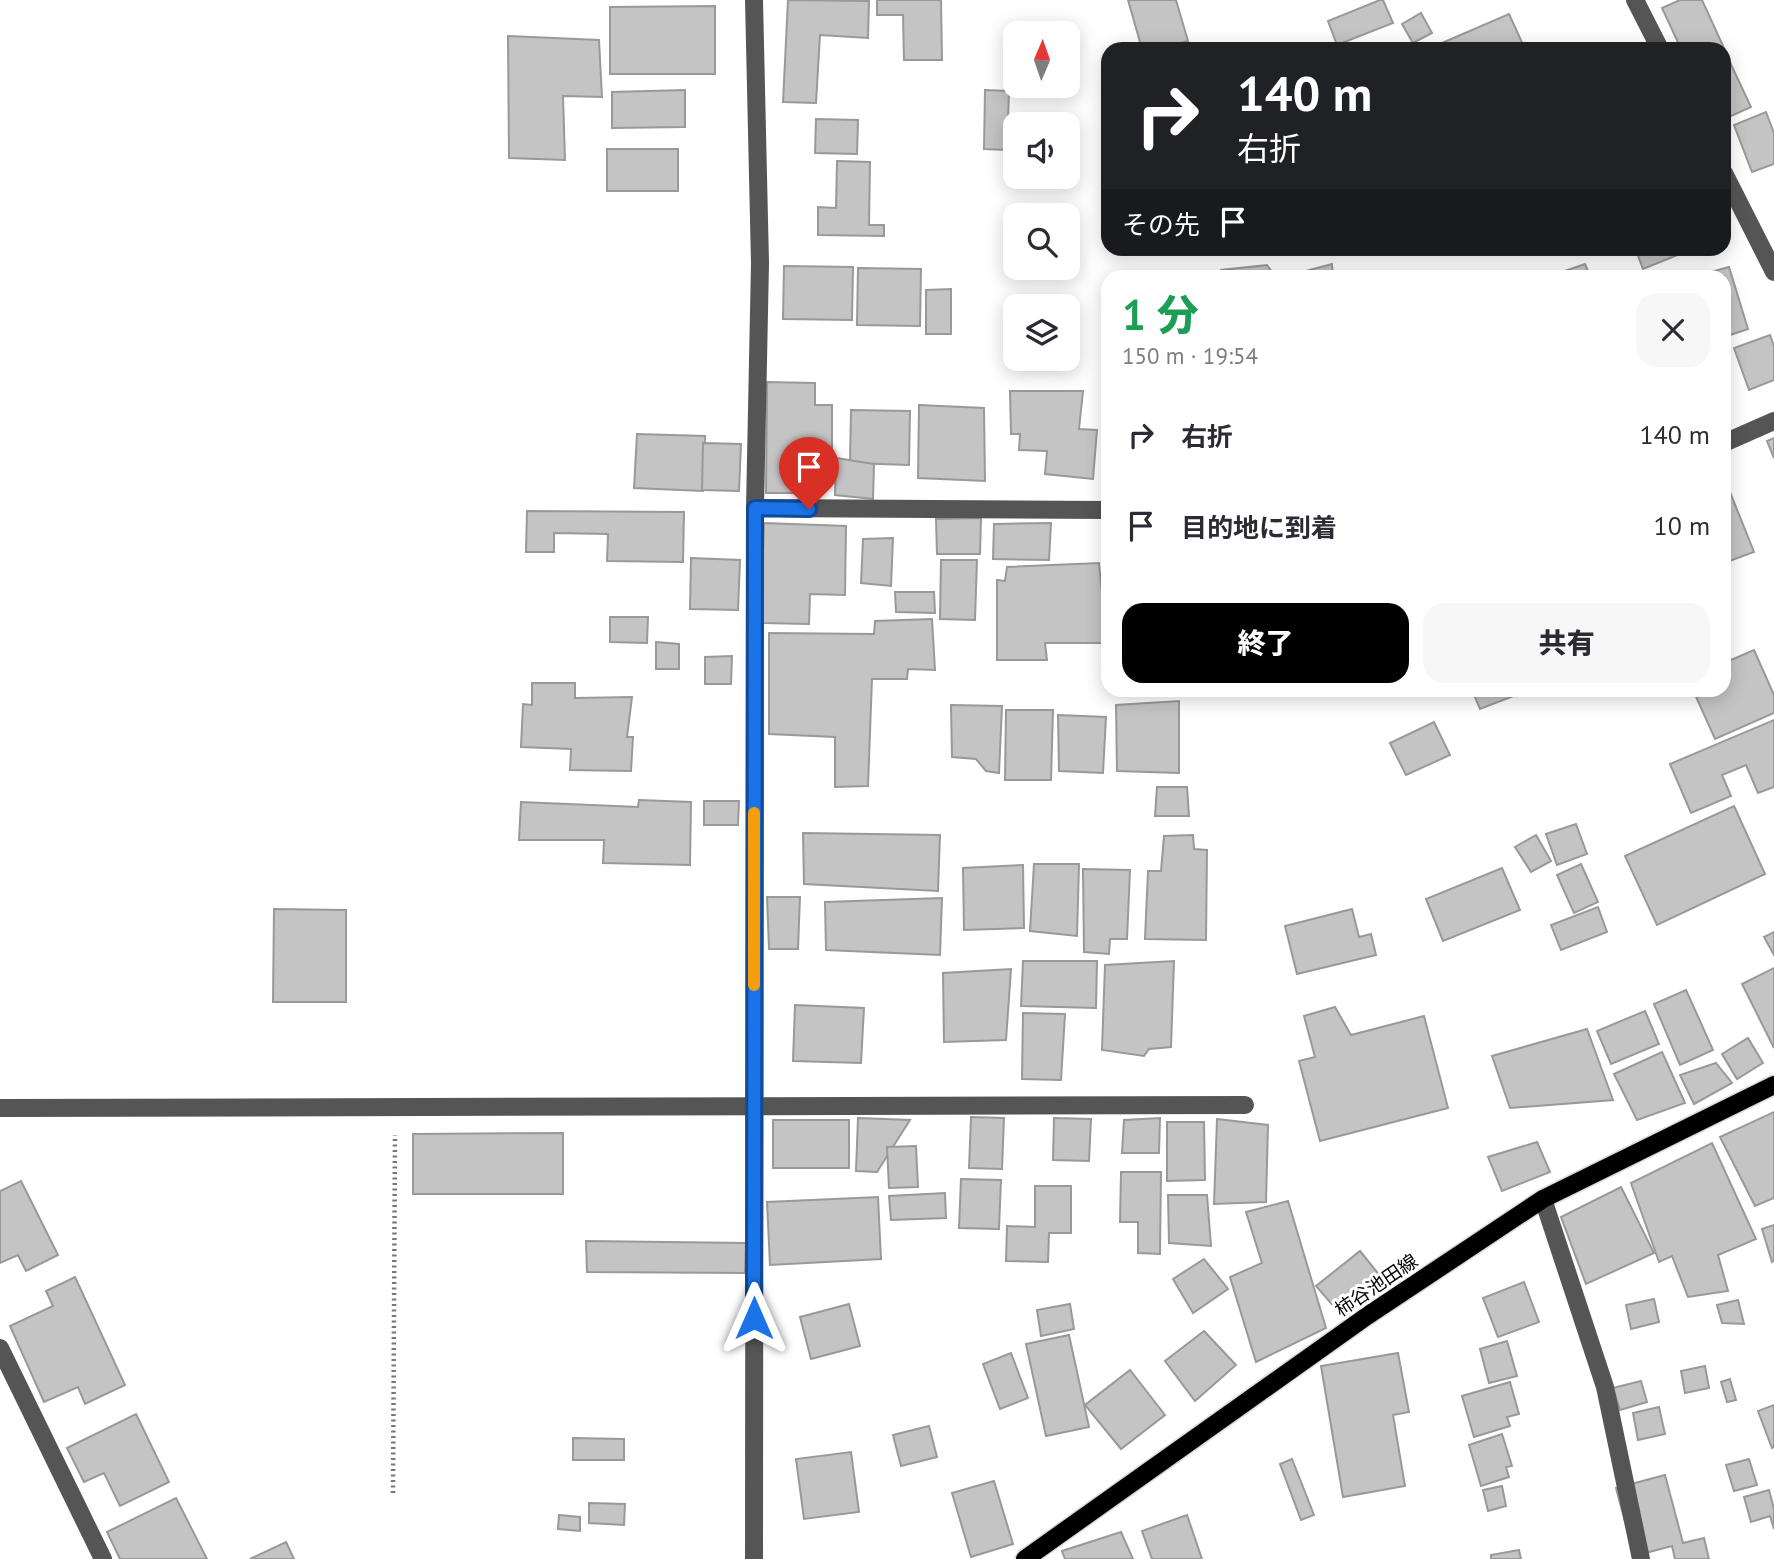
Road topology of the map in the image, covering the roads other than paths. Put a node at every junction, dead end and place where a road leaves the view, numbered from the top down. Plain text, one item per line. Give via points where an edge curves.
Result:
1 (754, 0) edge
2 (1635, 0) edge
3 (1656, 42) edge
4 (1731, 187) edge
5 (1774, 272) edge
6 (1774, 421) edge
7 (1731, 440) edge
8 (755, 508) junction
9 (1101, 510) edge
10 (1774, 1085) edge
11 (753, 1105) junction
12 (1245, 1105) dead end
13 (0, 1108) edge
14 (1544, 1199) junction
15 (0, 1348) edge
16 (103, 1559) edge
17 (754, 1559) edge
18 (1025, 1559) edge
19 (1641, 1559) edge

1 - 8 street via 760,263
2 - 3 street
4 - 5 street
6 - 7 street
8 - 9 street
8 - 11 street
10 - 14 main road, 柿谷池田線
11 - 12 street
11 - 13 street
11 - 17 street
14 - 18 main road, 柿谷池田線 via 1367,1316
14 - 19 street via 1605,1387
15 - 16 street

